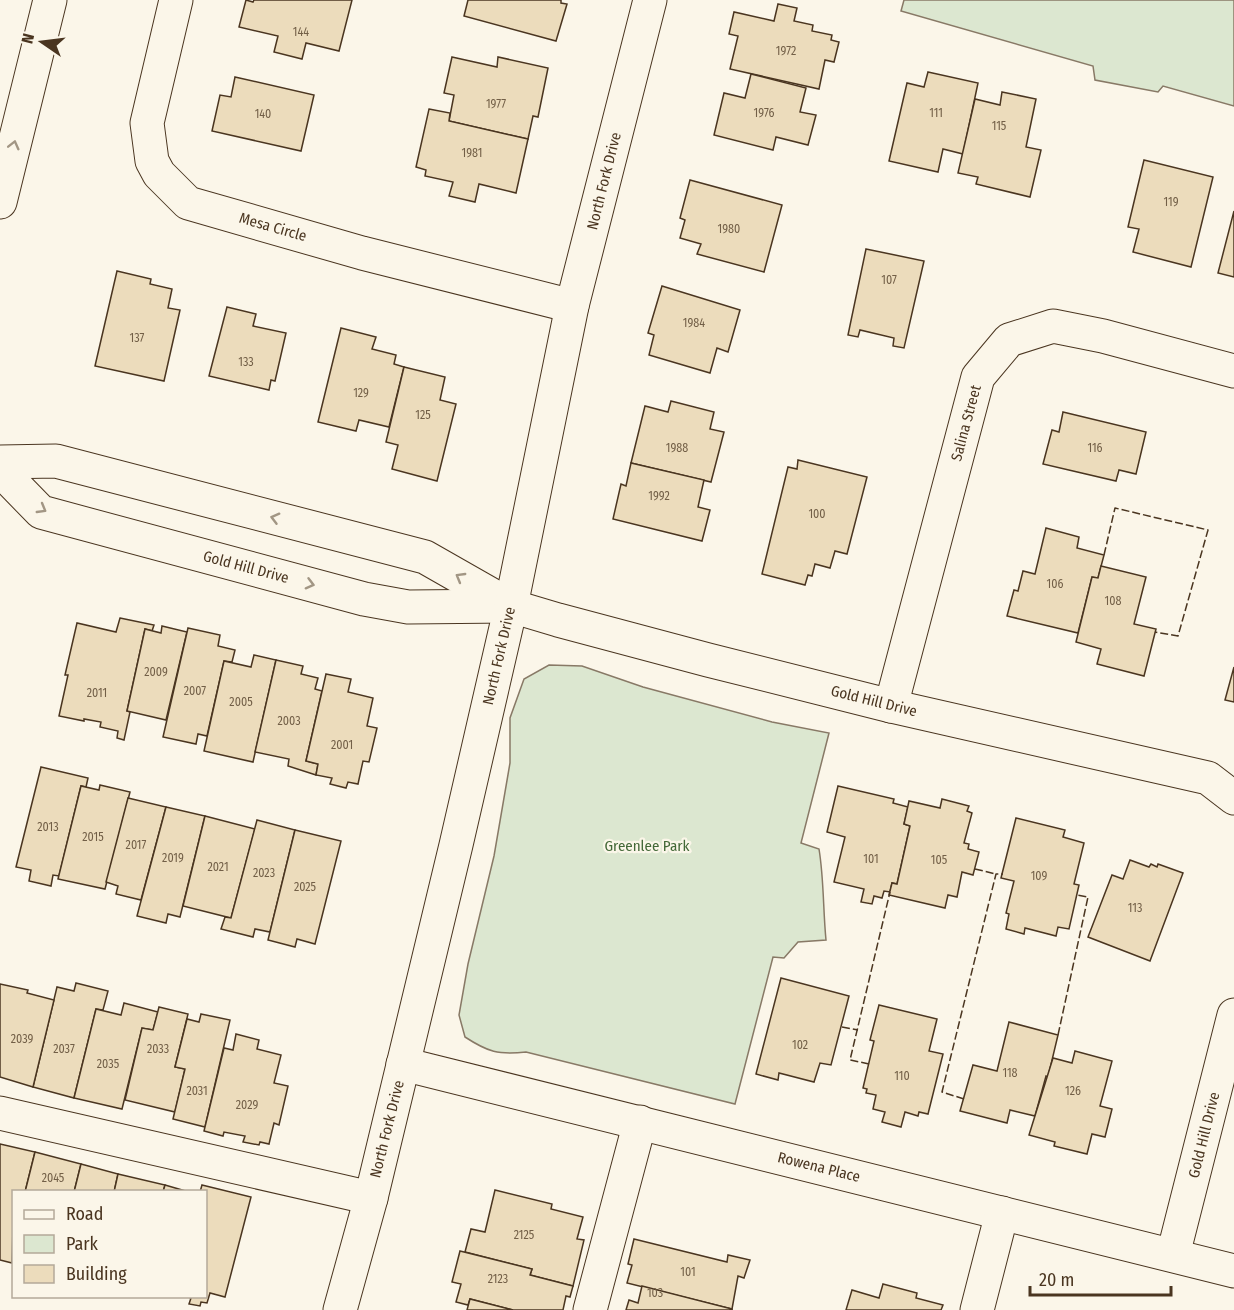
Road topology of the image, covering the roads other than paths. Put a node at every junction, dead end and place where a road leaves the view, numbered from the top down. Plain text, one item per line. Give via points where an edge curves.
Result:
1 (50, 0) edge
2 (176, 0) edge
3 (650, 0) edge
4 (0, 202) edge
5 (572, 306) junction
6 (1234, 371) edge
7 (0, 462) edge
8 (0, 470) edge
9 (511, 606) junction
10 (891, 706) junction
11 (1234, 798) edge
12 (1234, 1015) edge
13 (403, 1064) junction
14 (0, 1113) edge
15 (640, 1122) junction
16 (370, 1198) junction
17 (1002, 1213) junction
18 (1173, 1256) junction
19 (1234, 1271) edge
20 (340, 1310) edge
21 (590, 1310) edge
22 (977, 1310) edge

4 -> 1 street
2 - 5 street, Mesa Circle via 147,123 152,162 188,203 362,253
3 - 5 street, North Fork Drive
5 - 9 street, North Fork Drive
6 - 10 street, Salina Street via 1053,326 1009,340 978,377
9 -> 7 street, Gold Hill Drive via 425,557 56,461
8 -> 9 street, Gold Hill Drive via 41,512 364,599 408,607
9 - 10 street, Gold Hill Drive
9 - 13 street, North Fork Drive
10 - 11 street, Gold Hill Drive via 1208,778
12 - 18 street, Gold Hill Drive
13 - 15 street, Rowena Place
13 - 16 street, North Fork Drive
14 - 16 street
15 - 17 street, Rowena Place
15 - 21 street
16 - 20 street, North Fork Drive
17 - 18 street, Rowena Place
17 - 22 street
18 - 19 street, Rowena Place

